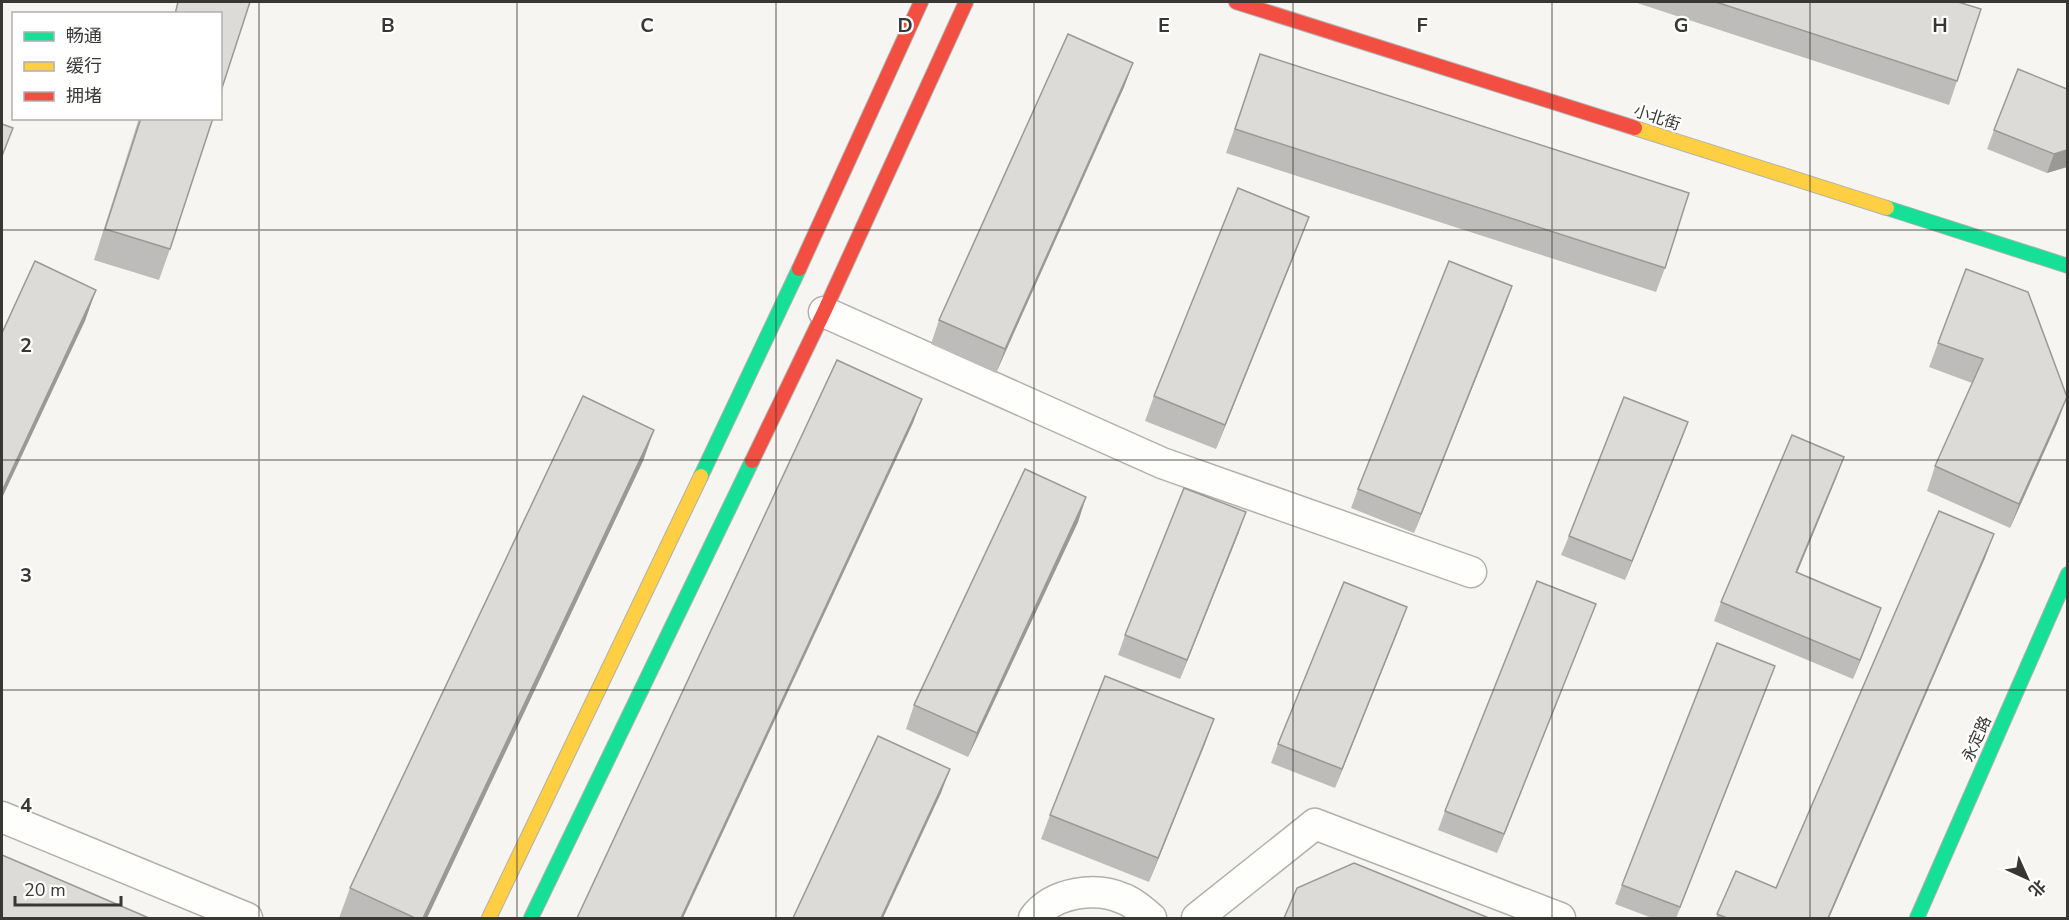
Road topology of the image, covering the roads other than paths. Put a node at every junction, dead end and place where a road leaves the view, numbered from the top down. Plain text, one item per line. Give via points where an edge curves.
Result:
1 (921, 2) edge
2 (966, 2) edge
3 (1236, 2) edge
4 (2067, 266) edge
5 (824, 312) junction
6 (1471, 572) dead end
7 (2067, 574) edge
8 (2, 817) edge
9 (247, 918) edge
10 (489, 918) edge
11 (531, 918) edge
12 (1034, 918) edge
13 (1151, 918) edge
14 (1197, 918) edge
15 (1560, 918) edge
16 (1917, 918) edge

1 - 10 street via 789,293
2 - 5 street
3 - 4 street, 小北街
5 - 6 street via 1162,463
5 - 11 street
7 - 16 street, 永定路
8 - 9 street
12 - 13 street via 1065,896 1095,892 1125,899
14 - 15 street via 1315,824

